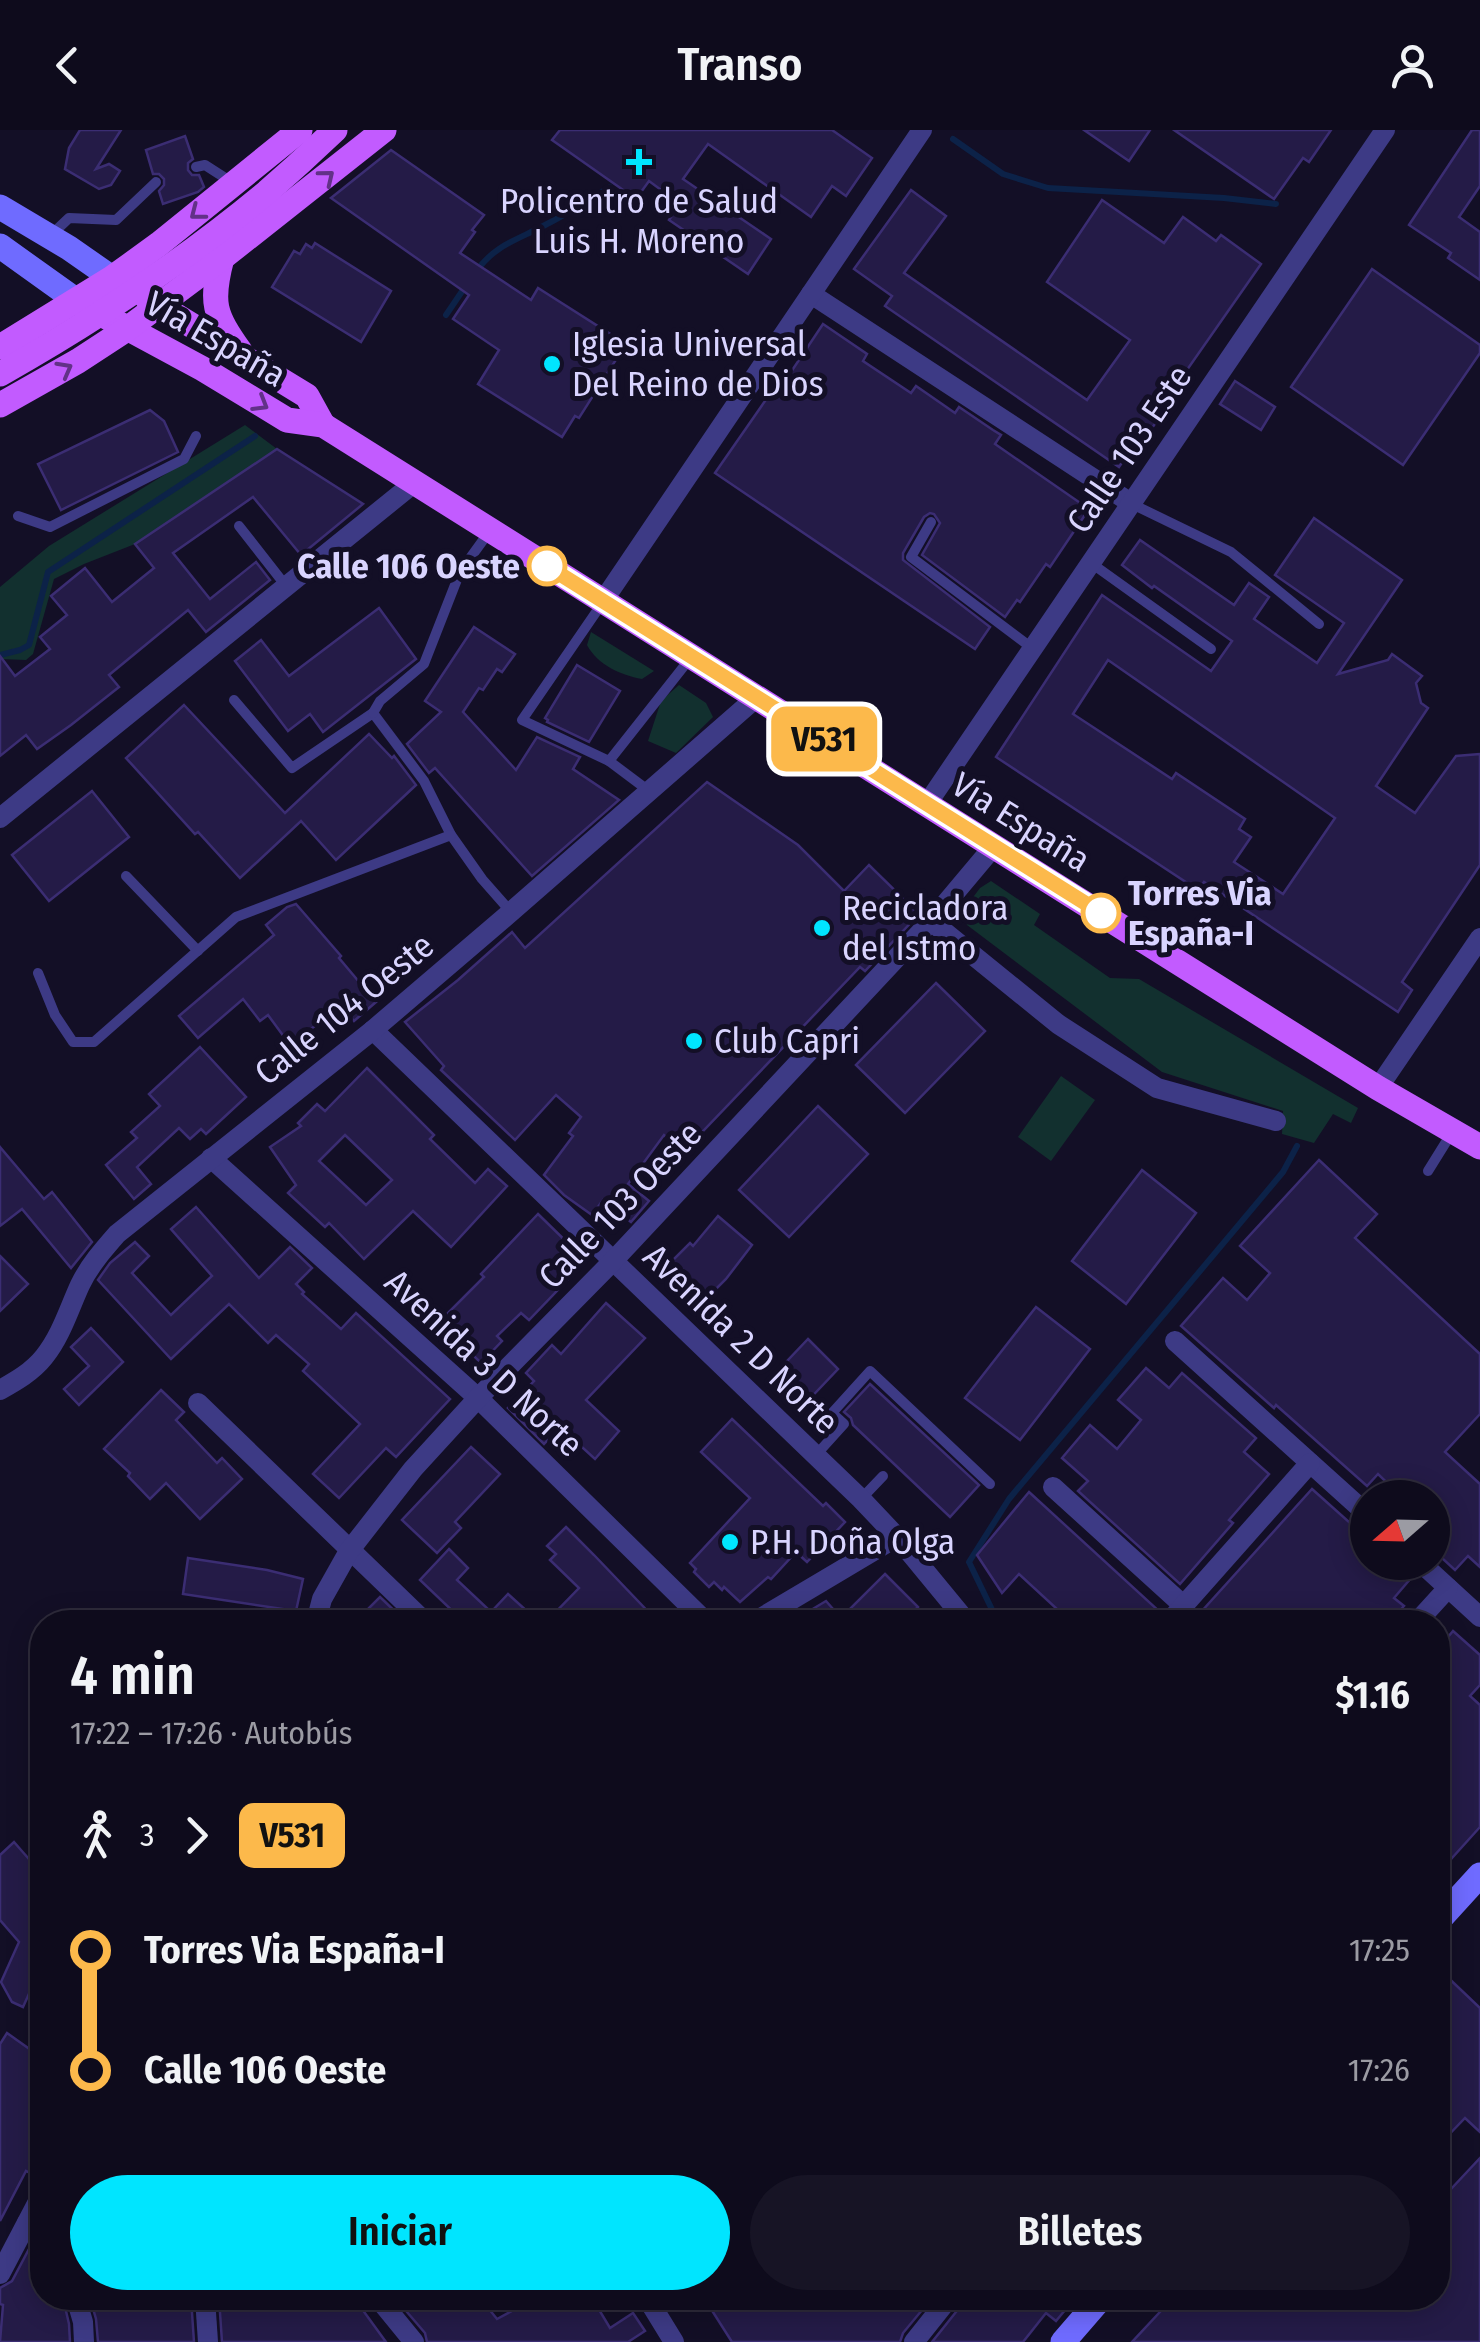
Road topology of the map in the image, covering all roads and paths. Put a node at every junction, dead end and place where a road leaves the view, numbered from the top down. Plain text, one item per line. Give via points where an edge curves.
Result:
1 (300, 130) edge
2 (336, 130) edge
3 (384, 130) edge
4 (922, 130) edge
5 (1385, 130) edge
6 (196, 167) dead end
7 (156, 182) dead end
8 (234, 184) junction
9 (0, 206) edge
10 (49, 236) junction
11 (0, 246) edge
12 (222, 258) junction
13 (112, 278) junction
14 (811, 294) junction
15 (77, 302) junction
16 (160, 305) junction
17 (128, 329) junction
18 (0, 347) edge
19 (246, 359) junction
20 (0, 374) edge
21 (0, 405) edge
22 (323, 425) junction
23 (196, 436) dead end
24 (414, 482) junction
25 (1131, 503) junction
26 (18, 516) dead end
27 (932, 522) dead end
28 (239, 526) dead end
29 (490, 530) junction
30 (1091, 563) junction
31 (286, 586) junction
32 (603, 601) junction
33 (1319, 624) dead end
34 (1033, 648) junction
35 (1211, 649) dead end
36 (692, 656) junction
37 (757, 697) junction
38 (234, 700) dead end
39 (373, 713) junction
40 (609, 761) junction
41 (649, 790) junction
42 (927, 804) junction
43 (0, 818) edge
44 (452, 835) junction
45 (994, 846) junction
46 (126, 876) dead end
47 (512, 912) junction
48 (931, 921) junction
49 (1480, 938) edge
50 (198, 952) junction
51 (38, 973) dead end
52 (373, 1030) junction
53 (1378, 1088) junction
54 (1276, 1121) dead end
55 (1453, 1132) junction
56 (1480, 1147) edge
57 (211, 1158) junction
58 (1428, 1171) dead end
59 (613, 1261) junction
60 (1175, 1341) dead end
61 (0, 1390) edge
62 (478, 1398) junction
63 (198, 1403) dead end
64 (815, 1456) junction
65 (1310, 1463) junction
66 (883, 1476) dead end
67 (990, 1484) dead end
68 (1053, 1487) dead end
69 (860, 1499) junction
70 (1350, 1499) edge
71 (897, 1537) junction
72 (349, 1551) junction
73 (1439, 1580) edge
74 (1448, 1588) junction
75 (1184, 1606) junction
76 (319, 1610) edge
77 (412, 1610) edge
78 (694, 1610) edge
79 (774, 1610) edge
80 (957, 1610) edge
81 (1180, 1610) edge
82 (1429, 1610) edge
83 (1480, 1617) edge
84 (1480, 1875) edge
85 (1450, 1907) edge
86 (30, 2218) edge
87 (27, 2224) junction
88 (30, 2228) edge
89 (0, 2274) edge
90 (80, 2310) edge
91 (205, 2310) edge
92 (388, 2310) edge
93 (654, 2310) edge
94 (939, 2310) edge
95 (1090, 2310) edge
96 (84, 2342) edge
97 (208, 2342) edge
98 (414, 2342) edge
99 (674, 2342) edge
100 (914, 2342) edge
101 (1063, 2342) edge

1 - 8 main road
2 - 20 main road, bridge via 166,270
12 -> 3 main road
4 - 14 street
5 - 25 street, Calle 103 Este
6 - 8 lane via 205,165
7 - 10 lane via 116,220 69,218
8 -> 13 main road
9 - 10 main road
10 - 13 main road
11 - 15 main road
12 - 16 main road
12 - 19 main road via 215,304
13 - 15 main road
13 - 16 main road, Vía España
14 - 25 street
14 - 32 street
15 - 17 main road, Vía España
15 - 18 main road
16 - 17 main road
16 - 19 main road, Vía España
21 -> 17 main road
17 -> 22 main road, Vía España via 287,420
19 - 22 main road, Vía España via 307,396
22 - 24 main road, Vía España
23 - 26 lane via 184,459 50,526
24 - 29 main road, Vía España
24 - 31 street
25 - 30 street, Calle 103 Este
25 - 33 lane via 1231,552
27 - 34 lane via 910,558
28 - 31 lane
29 - 32 main road, Vía España
29 - 39 lane via 460,572 424,664
30 - 34 street, Calle 103 Este
30 - 35 lane
31 - 43 street
32 - 36 main road, Vía España
32 - 40 lane via 522,720
34 - 42 street, Calle 103 Este
36 - 37 main road, Vía España
36 - 40 lane
37 - 41 street, Calle 104 Oeste
37 - 42 main road, Vía España
38 - 39 lane via 292,768
39 - 44 lane via 424,781
40 - 41 lane
41 - 47 street, Calle 104 Oeste
42 - 45 main road, Vía España
44 - 47 lane
44 - 50 lane via 236,917
45 - 48 street, Calle 103 Oeste
45 - 53 main road, Vía España
46 - 50 lane
47 - 52 street, Calle 104 Oeste
48 - 54 street via 1058,1024 1158,1088
48 - 59 street, Calle 103 Oeste
49 - 53 street
50 - 51 lane via 94,1042 73,1042
52 - 57 street, Calle 104 Oeste
52 - 59 street, Avenida 2 D Norte
53 - 55 main road, Vía España
55 - 56 main road, Vía España
55 - 58 lane
57 - 61 street, Calle 104 Oeste via 117,1234 81,1282 45,1356
57 - 62 street, Avenida 3 D Norte
59 - 62 street, Calle 103 Oeste
59 - 64 street, Avenida 2 D Norte
60 - 65 street
62 - 72 street, Calle 103 Oeste
62 - 78 street, Avenida 3 D Norte
63 - 72 street
64 - 67 lane via 844,1424 832,1413 870,1371
64 - 69 street, Avenida 2 D Norte
65 - 70 street
65 - 75 street
66 - 69 lane
68 - 75 street
69 - 71 street, Avenida 2 D Norte
71 - 79 street
71 - 80 street, Avenida 2 D Norte
72 - 76 street, Calle 103 Oeste
72 - 77 street
73 - 74 street
74 - 82 street
74 - 83 street
75 - 81 street
84 - 85 main road
86 - 87 street
87 - 88 street
87 - 89 street
90 - 96 street
91 - 97 street
92 - 98 street
93 - 99 street
94 - 100 street
95 - 101 main road

